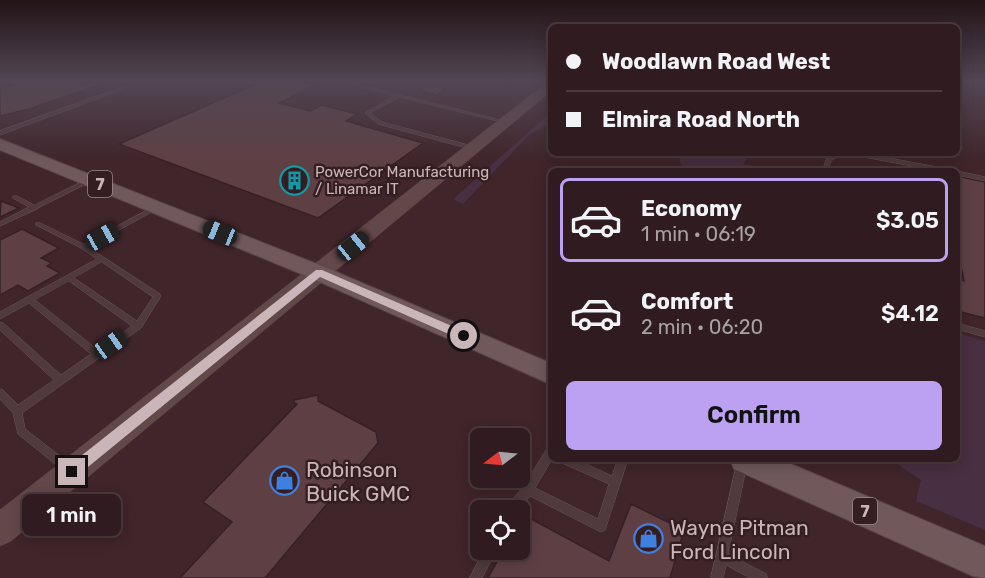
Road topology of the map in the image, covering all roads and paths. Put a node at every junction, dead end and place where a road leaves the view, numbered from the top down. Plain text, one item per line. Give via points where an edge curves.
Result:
1 (69, 108) edge
2 (376, 108) edge
3 (448, 108) edge
4 (523, 108) edge
5 (506, 122) junction
6 (0, 133) edge
7 (0, 144) edge
8 (474, 148) junction
9 (869, 156) edge
10 (932, 168) edge
11 (960, 174) edge
12 (985, 179) edge
13 (90, 180) junction
14 (15, 197) dead end
15 (157, 207) junction
16 (35, 208) junction
17 (0, 224) edge
18 (38, 224) dead end
19 (83, 247) junction
20 (102, 259) junction
21 (319, 273) junction
22 (69, 278) junction
23 (30, 300) junction
24 (0, 316) edge
25 (0, 325) edge
26 (138, 326) junction
27 (960, 327) edge
28 (985, 334) edge
29 (97, 354) junction
30 (548, 373) edge
31 (60, 380) junction
32 (0, 393) edge
33 (16, 411) junction
34 (548, 456) edge
35 (571, 462) edge
36 (622, 462) edge
37 (743, 462) edge
38 (751, 462) edge
39 (72, 472) junction
40 (615, 482) junction
41 (528, 490) junction
42 (520, 500) edge
43 (0, 530) edge
44 (722, 557) junction
45 (485, 560) edge
46 (985, 564) edge
47 (476, 578) edge
48 (717, 578) edge
49 (762, 578) edge

1 - 6 lane
2 - 8 lane via 367,113 380,123
3 - 5 lane
4 - 5 main road
5 - 8 main road
7 - 13 main road, 7
8 - 21 main road
9 - 10 lane
11 - 12 lane
13 - 15 main road, 7
13 - 16 lane
14 - 16 lane
15 - 19 lane
15 - 21 main road, 7
16 - 17 lane
18 - 19 lane
19 - 20 lane
20 - 22 lane
20 - 26 lane via 157,296
21 - 30 main road, 7
21 - 39 main road
22 - 23 lane
22 - 26 lane
23 - 24 lane
23 - 29 lane
25 - 31 lane
26 - 29 lane
27 - 28 lane
29 - 31 lane
31 - 33 lane
32 - 33 lane
33 - 39 lane via 21,431
34 - 41 lane
35 - 40 lane
36 - 40 lane
37 - 44 lane
38 - 46 main road, 7
39 - 43 main road
40 - 41 lane via 602,526
41 - 42 lane
44 - 48 lane
44 - 49 lane
45 - 47 lane

